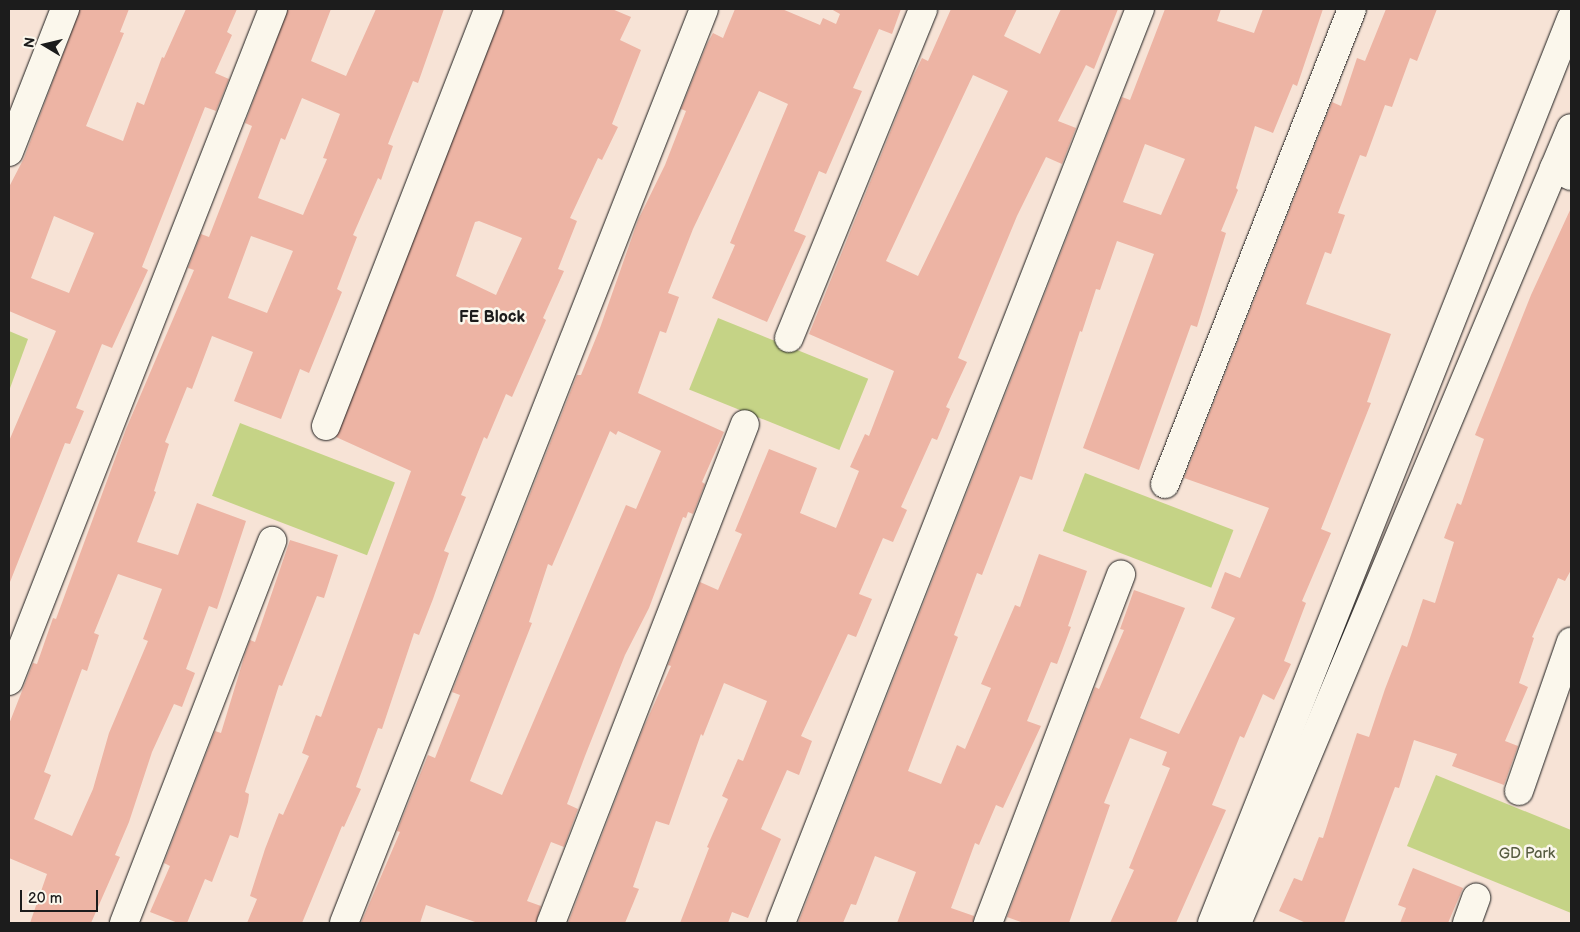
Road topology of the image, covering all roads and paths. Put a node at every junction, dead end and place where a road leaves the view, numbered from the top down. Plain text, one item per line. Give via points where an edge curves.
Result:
1 (65, 9) edge
2 (273, 9) edge
3 (489, 9) edge
4 (923, 9) edge
5 (1140, 9) edge
6 (1352, 9) edge
7 (700, 10) edge
8 (1571, 19) edge
9 (1571, 128) edge
10 (9, 152) edge
11 (1563, 172) edge
12 (1463, 292) junction
13 (1497, 304) junction
14 (788, 338) dead end
15 (745, 424) dead end
16 (326, 426) dead end
17 (1165, 484) dead end
18 (272, 541) dead end
19 (1121, 575) dead end
20 (1571, 642) edge
21 (9, 681) edge
22 (1519, 791) dead end
23 (1276, 795) junction
24 (124, 923) edge
25 (344, 923) edge
26 (551, 923) edge
27 (781, 923) edge
28 (988, 923) edge
29 (1212, 923) edge
30 (1237, 923) edge

1 - 10 street
2 - 21 street
3 - 16 street
4 - 14 street
5 - 27 street
6 - 17 street
7 - 25 street
8 - 12 street
9 - 11 street
11 - 13 street
12 - 13 street
12 - 23 street
13 - 23 street
15 - 26 street
18 - 24 street
19 - 28 street
20 - 22 street
23 - 29 street
23 - 30 street

